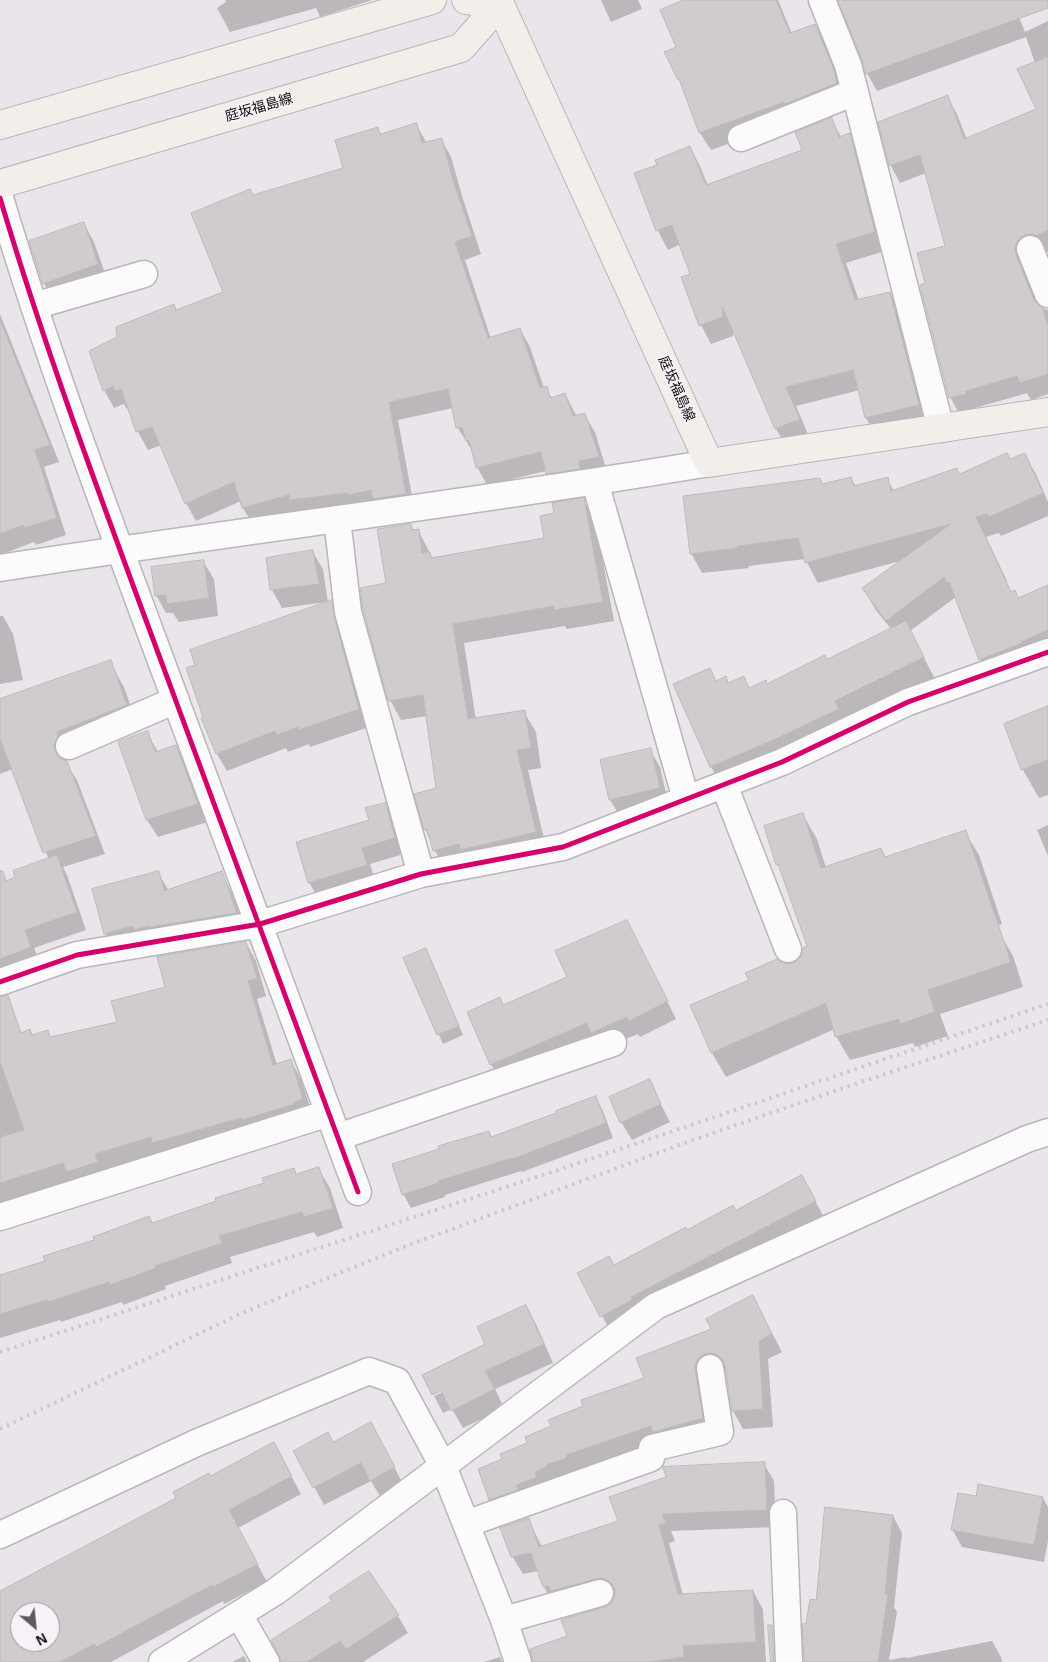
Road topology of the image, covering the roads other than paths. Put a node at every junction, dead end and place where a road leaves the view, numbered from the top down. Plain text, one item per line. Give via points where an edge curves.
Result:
1 (432, 0) edge
2 (466, 0) edge
3 (822, 0) edge
4 (501, 1) edge
5 (855, 92) junction
6 (0, 125) edge
7 (741, 138) dead end
8 (0, 184) edge
9 (0, 198) edge
10 (1030, 249) dead end
11 (144, 274) dead end
12 (1048, 294) edge
13 (34, 306) junction
14 (1048, 412) edge
15 (941, 429) junction
16 (709, 463) junction
17 (595, 482) junction
18 (337, 519) junction
19 (119, 549) junction
20 (0, 568) edge
21 (1048, 652) edge
22 (176, 700) junction
23 (69, 746) dead end
24 (724, 785) junction
25 (686, 799) junction
26 (421, 874) junction
27 (260, 924) junction
28 (788, 949) dead end
29 (0, 982) edge
30 (613, 1043) dead end
31 (329, 1113) junction
32 (1048, 1132) edge
33 (338, 1137) junction
34 (358, 1192) dead end
35 (0, 1217) edge
36 (710, 1368) dead end
37 (443, 1466) junction
38 (783, 1513) dead end
39 (466, 1524) junction
40 (0, 1535) edge
41 (600, 1593) dead end
42 (239, 1615) junction
43 (504, 1620) junction
44 (162, 1662) edge
45 (266, 1662) edge
46 (518, 1662) edge
47 (790, 1662) edge

1 - 6 main road
2 - 4 main road
3 - 5 street via 848,65
4 - 8 main road, 庭坂福島線 via 461,48
4 - 16 main road, 庭坂福島線
5 - 7 street
5 - 15 street
9 - 13 street
10 - 12 street
11 - 13 street
13 - 19 street
14 - 15 main road
15 - 16 main road
16 - 17 street
17 - 18 street
17 - 25 street
18 - 19 street
18 - 26 street via 348,612
19 - 20 street
19 - 22 street
21 - 24 street via 908,702 782,762
22 - 23 street
22 - 27 street
24 - 25 street
24 - 28 street
25 - 26 street via 563,847
26 - 27 street
27 - 29 street via 77,955
27 - 31 street
30 - 33 street
31 - 33 street
31 - 35 street
32 - 37 street via 656,1306
33 - 34 street
36 - 39 street via 720,1432 652,1448 651,1458
37 - 39 street
37 - 40 street via 398,1381 370,1371 196,1443
37 - 42 street via 275,1592
38 - 47 street
39 - 43 street
41 - 43 street
42 - 44 street
42 - 45 street
43 - 46 street

